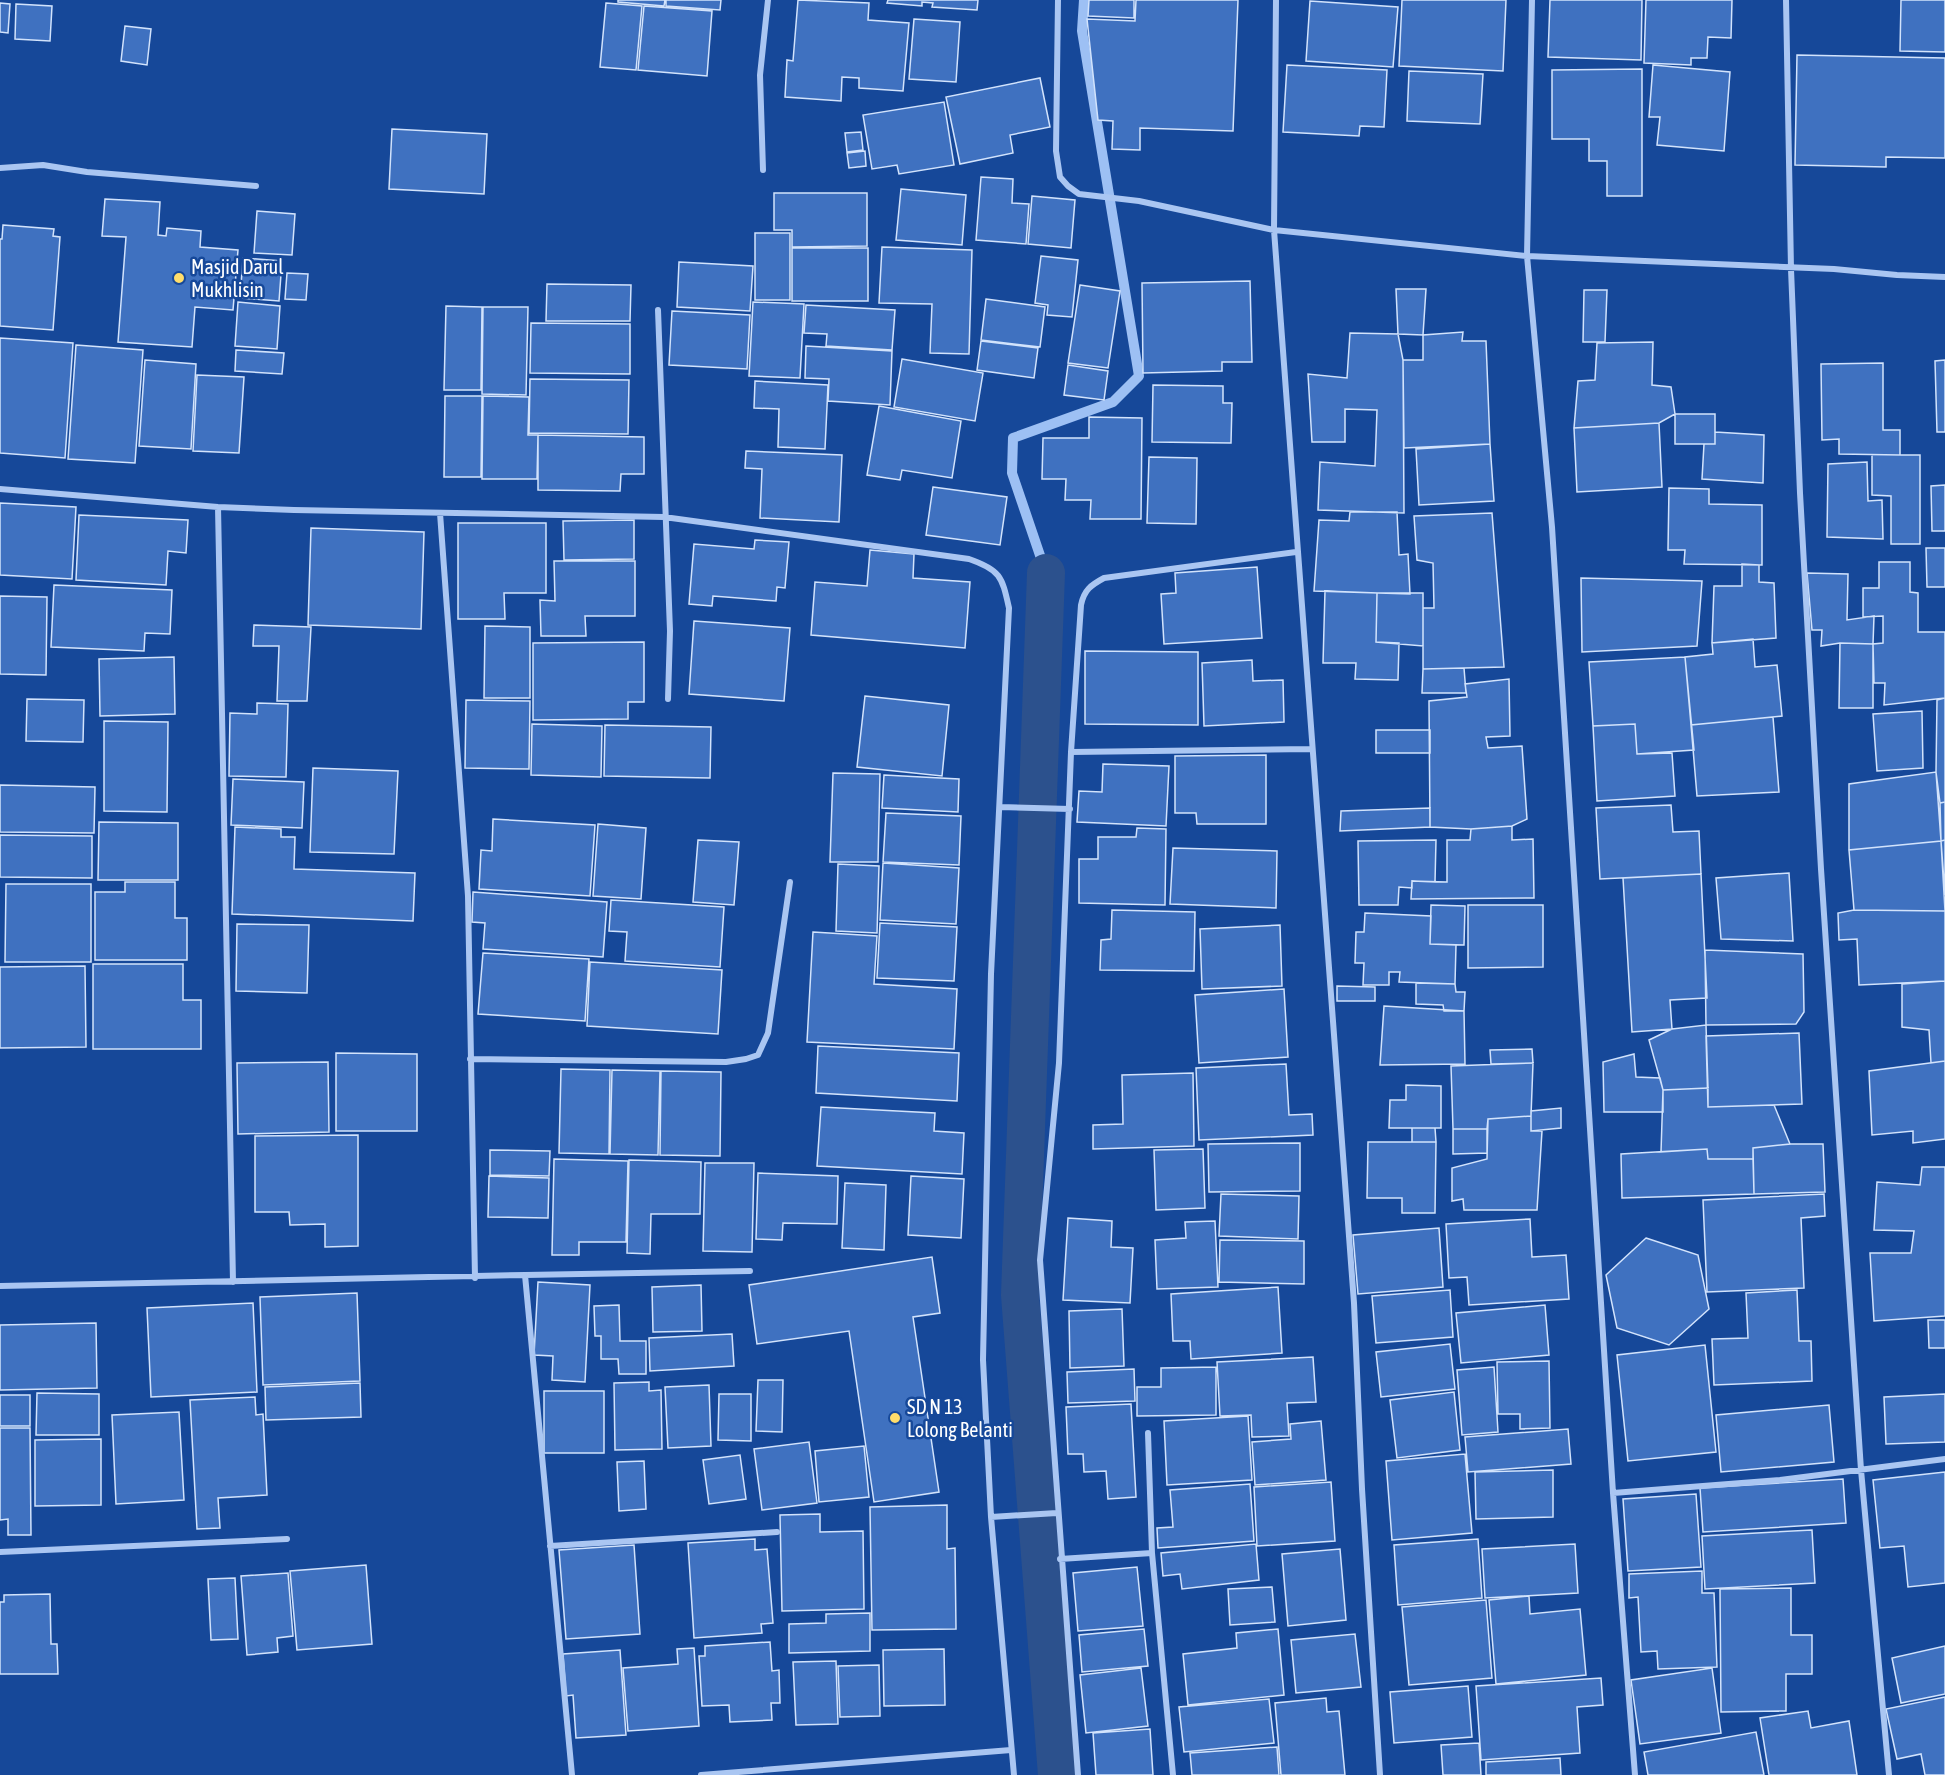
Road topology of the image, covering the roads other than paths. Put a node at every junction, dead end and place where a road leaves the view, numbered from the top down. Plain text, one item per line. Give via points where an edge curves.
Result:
1 (768, 0) edge
2 (1058, 0) edge
3 (1276, 0) edge
4 (1532, 0) edge
5 (1786, 0) edge
6 (0, 168) edge
7 (763, 170) dead end
8 (256, 186) dead end
9 (1274, 230) junction
10 (1527, 255) junction
11 (1791, 268) junction
12 (1945, 277) edge
13 (658, 310) dead end
14 (0, 489) edge
15 (218, 507) junction
16 (440, 513) junction
17 (664, 517) junction
18 (1296, 552) junction
19 (668, 699) dead end
20 (1311, 749) junction
21 (1071, 753) junction
22 (1000, 807) junction
23 (1070, 809) junction
24 (790, 882) dead end
25 (470, 1059) junction
26 (750, 1271) dead end
27 (525, 1275) junction
28 (475, 1278) junction
29 (233, 1282) junction
30 (0, 1286) edge
31 (1148, 1433) dead end
32 (1945, 1459) edge
33 (1861, 1470) junction
34 (1613, 1493) junction
35 (1053, 1513) junction
36 (991, 1517) junction
37 (777, 1532) dead end
38 (287, 1539) dead end
39 (550, 1546) junction
40 (0, 1552) edge
41 (1152, 1552) junction
42 (1060, 1559) junction
43 (1011, 1750) junction
44 (572, 1775) edge
45 (701, 1775) edge
46 (1014, 1775) edge
47 (1078, 1775) edge
48 (1173, 1775) edge
49 (1380, 1775) edge
50 (1635, 1775) edge
51 (1889, 1775) edge

1 - 7 street via 760,75
2 - 9 street via 1056,151 1060,177 1068,186 1079,194 1139,201
3 - 9 street
4 - 10 street
5 - 11 street
6 - 8 street via 43,165
9 - 10 street
9 - 18 street
10 - 11 street
10 - 34 street via 1552,527
11 - 12 street
11 - 33 street via 1820,857
13 - 17 street
14 - 15 street
15 - 16 street
15 - 29 street
16 - 17 street
16 - 25 street via 468,896
17 - 19 street via 670,632
17 - 22 street via 969,559 989,566 1003,582 1010,608
18 - 20 street
18 - 21 street via 1104,578 1090,586 1081,605
20 - 21 street
20 - 49 street via 1354,1304
21 - 23 street
22 - 23 street
22 - 36 street via 991,974 983,1360
23 - 35 street via 1059,1063 1040,1260
24 - 25 street via 768,1033 758,1055 726,1062
25 - 28 street
26 - 27 street
27 - 28 street
27 - 39 street
28 - 29 street
29 - 30 street
31 - 41 street
32 - 33 street
33 - 34 street
33 - 51 street
34 - 50 street
35 - 36 street
35 - 42 street
36 - 43 street
37 - 39 street
38 - 40 street
39 - 44 street
41 - 42 street
41 - 48 street
42 - 47 street
43 - 45 street
43 - 46 street

